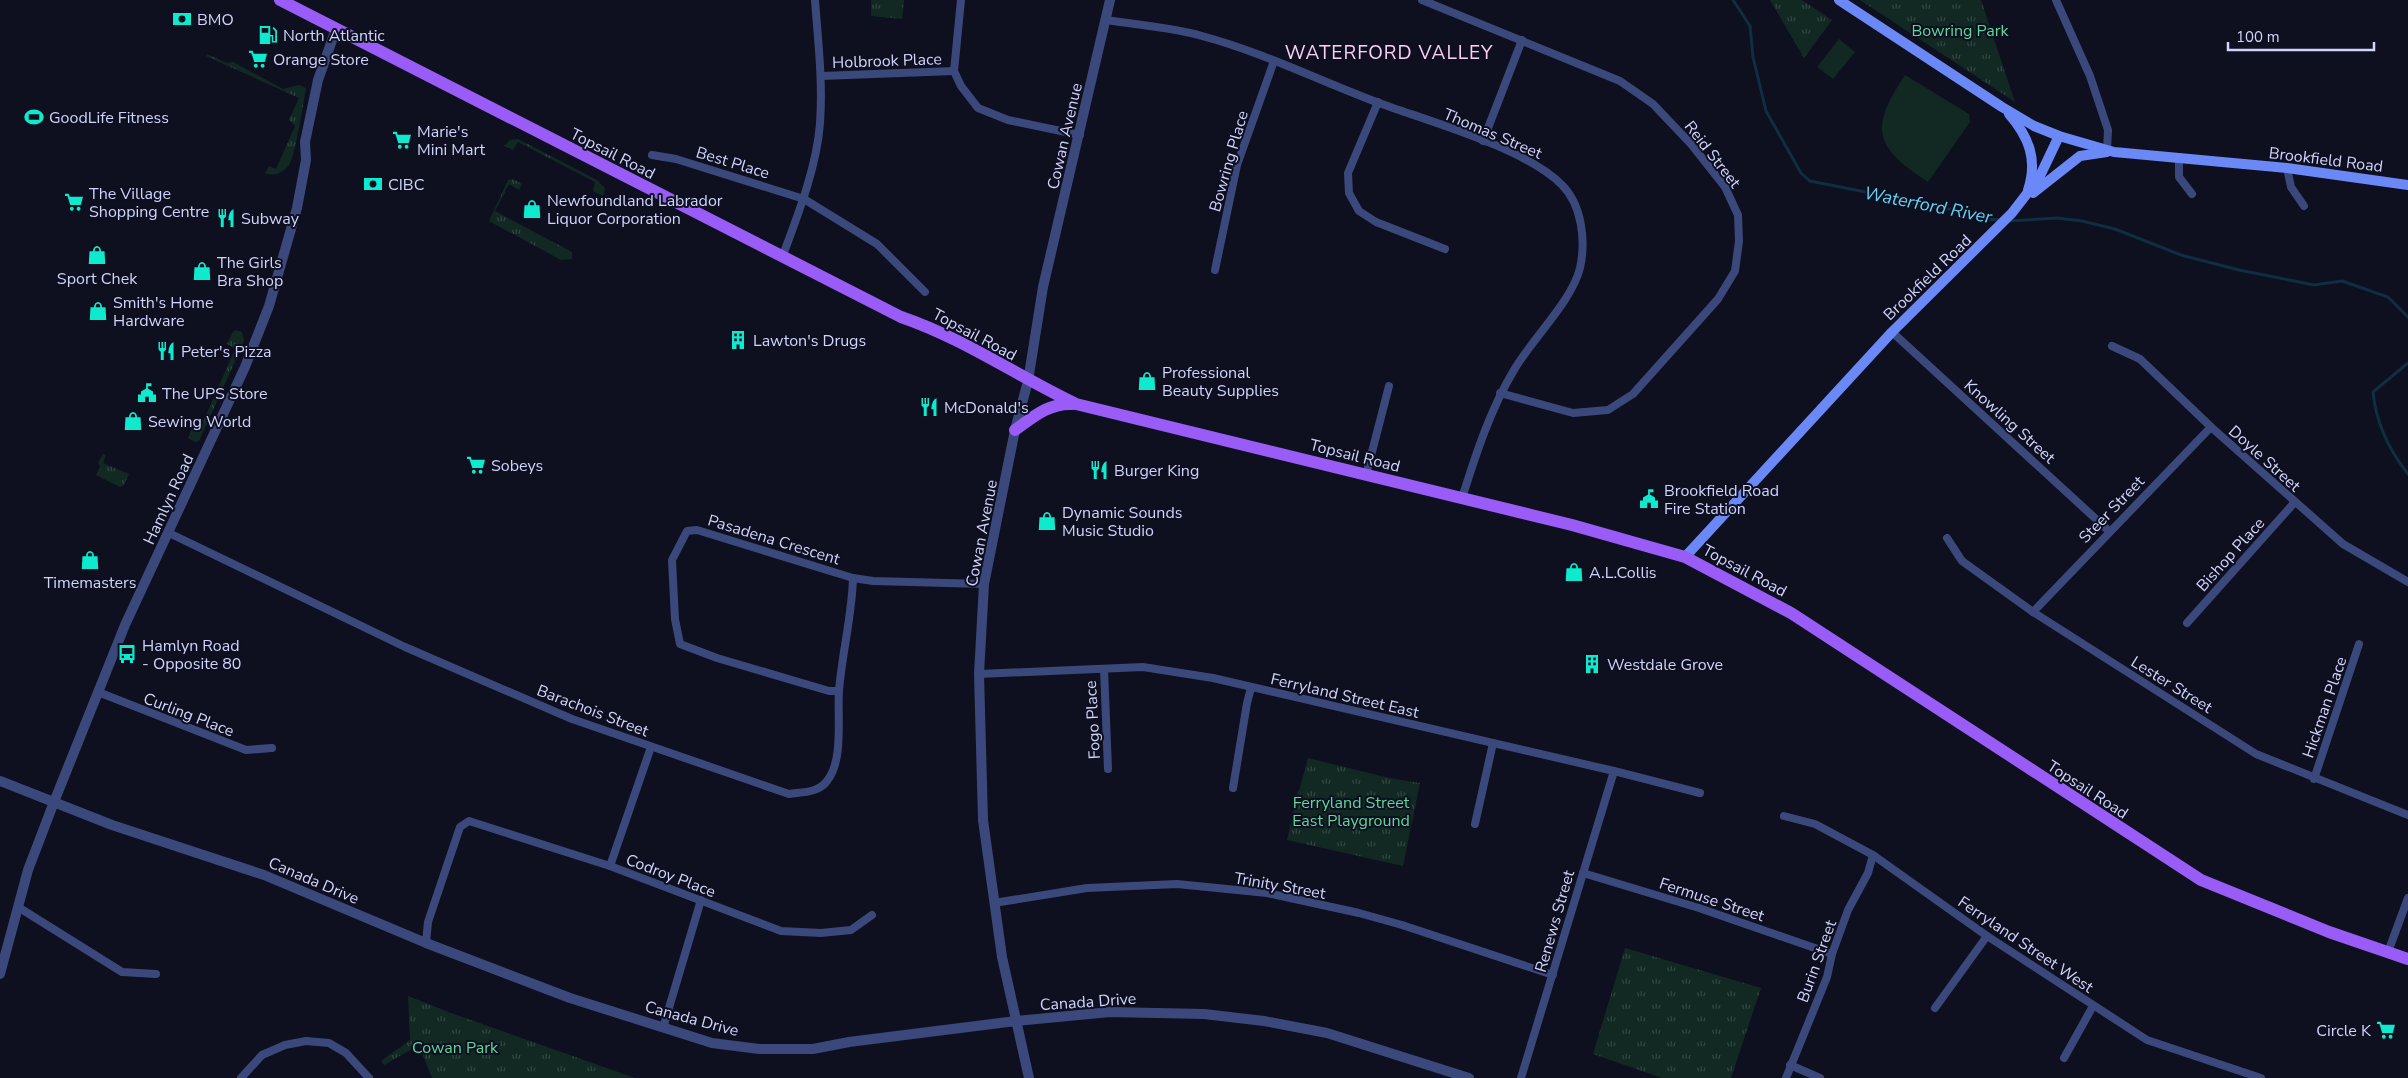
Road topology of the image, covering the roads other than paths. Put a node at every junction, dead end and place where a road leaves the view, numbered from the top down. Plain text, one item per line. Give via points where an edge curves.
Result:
1 (280, 0) edge
2 (816, 0) edge
3 (961, 0) edge
4 (1110, 0) edge
5 (1422, 0) edge
6 (1838, 0) edge
7 (2056, 0) edge
8 (1106, 20) junction
9 (336, 29) junction
10 (1522, 40) junction
11 (1274, 61) junction
12 (954, 71) junction
13 (821, 76) junction
14 (1378, 102) junction
15 (2002, 107) junction
16 (1080, 135) junction
17 (2059, 136) junction
18 (1483, 141) junction
19 (2110, 151) junction
20 (652, 155) dead end
21 (2178, 157) junction
22 (2287, 168) junction
23 (2408, 184) edge
24 (2192, 194) dead end
25 (2026, 198) junction
26 (804, 199) junction
27 (2304, 206) dead end
28 (1445, 249) dead end
29 (783, 255) junction
30 (1215, 270) dead end
31 (925, 292) dead end
32 (1892, 332) junction
33 (2112, 346) dead end
34 (1028, 381) junction
35 (1389, 386) dead end
36 (1500, 393) junction
37 (1076, 404) junction
38 (2211, 427) junction
39 (1015, 430) junction
40 (1366, 475) junction
41 (1462, 498) junction
42 (2294, 503) junction
43 (2109, 531) junction
44 (169, 533) junction
45 (1946, 538) dead end
46 (1685, 557) junction
47 (853, 578) junction
48 (2408, 582) edge
49 (984, 584) junction
50 (2033, 612) junction
51 (2187, 623) dead end
52 (2359, 644) dead end
53 (1104, 669) junction
54 (979, 674) junction
55 (1251, 688) junction
56 (839, 691) junction
57 (98, 692) junction
58 (1493, 743) junction
59 (651, 747) junction
60 (272, 748) dead end
61 (1108, 769) dead end
62 (1614, 771) junction
63 (2314, 779) junction
64 (0, 781) edge
65 (1233, 788) dead end
66 (1700, 793) dead end
67 (54, 802) junction
68 (2408, 815) edge
69 (1784, 816) dead end
70 (1475, 824) dead end
71 (1873, 855) junction
72 (610, 866) junction
73 (1582, 873) junction
74 (2408, 898) edge
75 (701, 900) junction
76 (994, 902) junction
77 (18, 907) junction
78 (872, 915) dead end
79 (1988, 936) junction
80 (426, 943) junction
81 (2388, 952) junction
82 (1832, 954) junction
83 (2408, 959) edge
84 (0, 974) edge
85 (156, 974) dead end
86 (1553, 974) junction
87 (2093, 1006) junction
88 (1935, 1008) dead end
89 (1016, 1021) junction
90 (663, 1028) junction
91 (2064, 1058) dead end
92 (1790, 1065) junction
93 (242, 1078) edge
94 (368, 1078) edge
95 (1029, 1078) edge
96 (1469, 1078) edge
97 (1520, 1078) edge
98 (1786, 1078) edge
99 (1820, 1078) edge
100 (2261, 1078) edge

1 - 9 main road, Topsail Road
2 - 13 street
3 - 12 street
4 - 8 street, Cowan Avenue
5 - 10 street, Reid Street
6 - 15 main road
7 - 19 street via 2090,76 2108,130
8 - 11 street, Thomas Street via 1201,36
8 - 16 street, Cowan Avenue
9 - 29 main road, Topsail Road
9 - 44 street, Hamlyn Road via 318,80 304,149 306,160 297,208 269,306 245,367
10 - 18 street
10 - 36 street, Reid Street via 1620,81 1653,104 1725,187 1738,215 1739,241 1735,271 1718,299 1633,394 1608,410 1573,413
11 - 14 street, Thomas Street
11 - 30 street, Bowring Place via 1237,164
12 - 13 street, Holbrook Place
12 - 16 street via 978,108 1008,120
13 - 26 street via 820,124
14 - 18 street, Thomas Street
14 - 28 street via 1348,173 1349,192 1359,211 1376,222
15 - 17 main road
15 - 25 main road via 2025,135 2031,151 2032,173
16 - 34 street, Cowan Avenue via 1043,286
17 - 19 main road, Brookfield Road
17 - 25 main road, Brookfield Road via 2044,171
18 - 36 street, Thomas Street via 1544,169 1563,186 1576,204 1582,225 1580,268 1569,292 1530,344
19 - 21 main road, Brookfield Road
19 - 25 main road via 2080,156
20 - 26 street, Best Place via 676,159
21 - 22 main road, Brookfield Road
21 - 24 street via 2179,177
22 - 23 main road, Brookfield Road
22 - 27 street via 2291,187
25 - 32 main road, Brookfield Road via 1996,232
26 - 29 street
26 - 31 street, Best Place via 877,244
29 - 34 main road, Topsail Road via 901,317 934,328
32 - 43 street, Knowling Street
32 - 46 main road, Brookfield Road
33 - 38 street, Doyle Street via 2140,359
34 - 37 main road, Topsail Road
34 - 39 street, Cowan Avenue
35 - 40 street
36 - 41 street, Thomas Street
37 - 39 main road via 1054,406
37 - 40 main road, Topsail Road
38 - 42 street, Doyle Street
38 - 43 street, Steer Street
39 - 49 street, Cowan Avenue
40 - 41 main road, Topsail Road
41 - 46 main road, Topsail Road
42 - 48 street, Doyle Street via 2343,544
42 - 51 street, Bishop Place
43 - 50 street, Steer Street
44 - 57 street, Hamlyn Road
44 - 59 street, Barachois Street via 405,647 572,719
45 - 50 street, Lester Street via 1962,561
46 - 81 main road, Topsail Road via 1791,613 2201,880 2329,932
47 - 49 street, Pasadena Crescent
47 - 56 street, Barachois Street
47 - 56 street, Pasadena Crescent via 697,530 687,532 672,560 675,619 680,644 717,658 829,691
49 - 54 street, Cowan Avenue
50 - 63 street, Lester Street via 2256,754
52 - 63 street, Hickman Place
53 - 54 street, Ferryland Street East
53 - 55 street, Ferryland Street East via 1143,667 1213,678
53 - 61 street, Fogo Place
54 - 76 street, Cowan Avenue via 983,820
55 - 58 street, Ferryland Street East
55 - 65 street
56 - 59 street, Barachois Street via 838,748 834,770 827,782 814,791 789,794
57 - 60 street, Curling Place via 246,750
57 - 67 street, Hamlyn Road
58 - 62 street, Ferryland Street East
58 - 70 street
59 - 72 street
62 - 66 street, Ferryland Street East
62 - 73 street, Renews Street
63 - 68 street, Lester Street
64 - 67 street, Canada Drive
67 - 77 street, Hamlyn Road via 28,870
67 - 80 street, Canada Drive via 112,825 264,875
69 - 71 street, Ferryland Street West via 1815,824
71 - 79 street, Ferryland Street West
71 - 82 street, Burin Street
72 - 75 street, Codroy Place
72 - 80 street, Codroy Place via 469,821 460,827 428,922
73 - 82 street, Fermuse Street via 1699,908
73 - 86 street, Renews Street
74 - 81 street
75 - 78 street, Codroy Place via 781,931 821,933 850,930
75 - 90 street
76 - 86 street, Trinity Street via 1088,888 1177,884 1266,894 1394,923
76 - 89 street, Cowan Avenue
77 - 84 street, Hamlyn Road
77 - 85 street via 122,972
79 - 87 street, Ferryland Street West
79 - 88 street
80 - 90 street, Canada Drive via 570,998
81 - 83 main road, Topsail Road
82 - 92 street, Burin Street via 1827,977
86 - 97 street, Renews Street
87 - 91 street
87 - 100 street, Ferryland Street West via 2147,1040
89 - 90 street, Canada Drive via 813,1049 759,1050 712,1042
89 - 95 street, Cowan Avenue
89 - 96 street, Canada Drive via 1133,1012 1241,1018 1327,1033
92 - 98 street, Burin Street
92 - 99 street
93 - 94 street via 262,1055 285,1045 306,1041 338,1048

